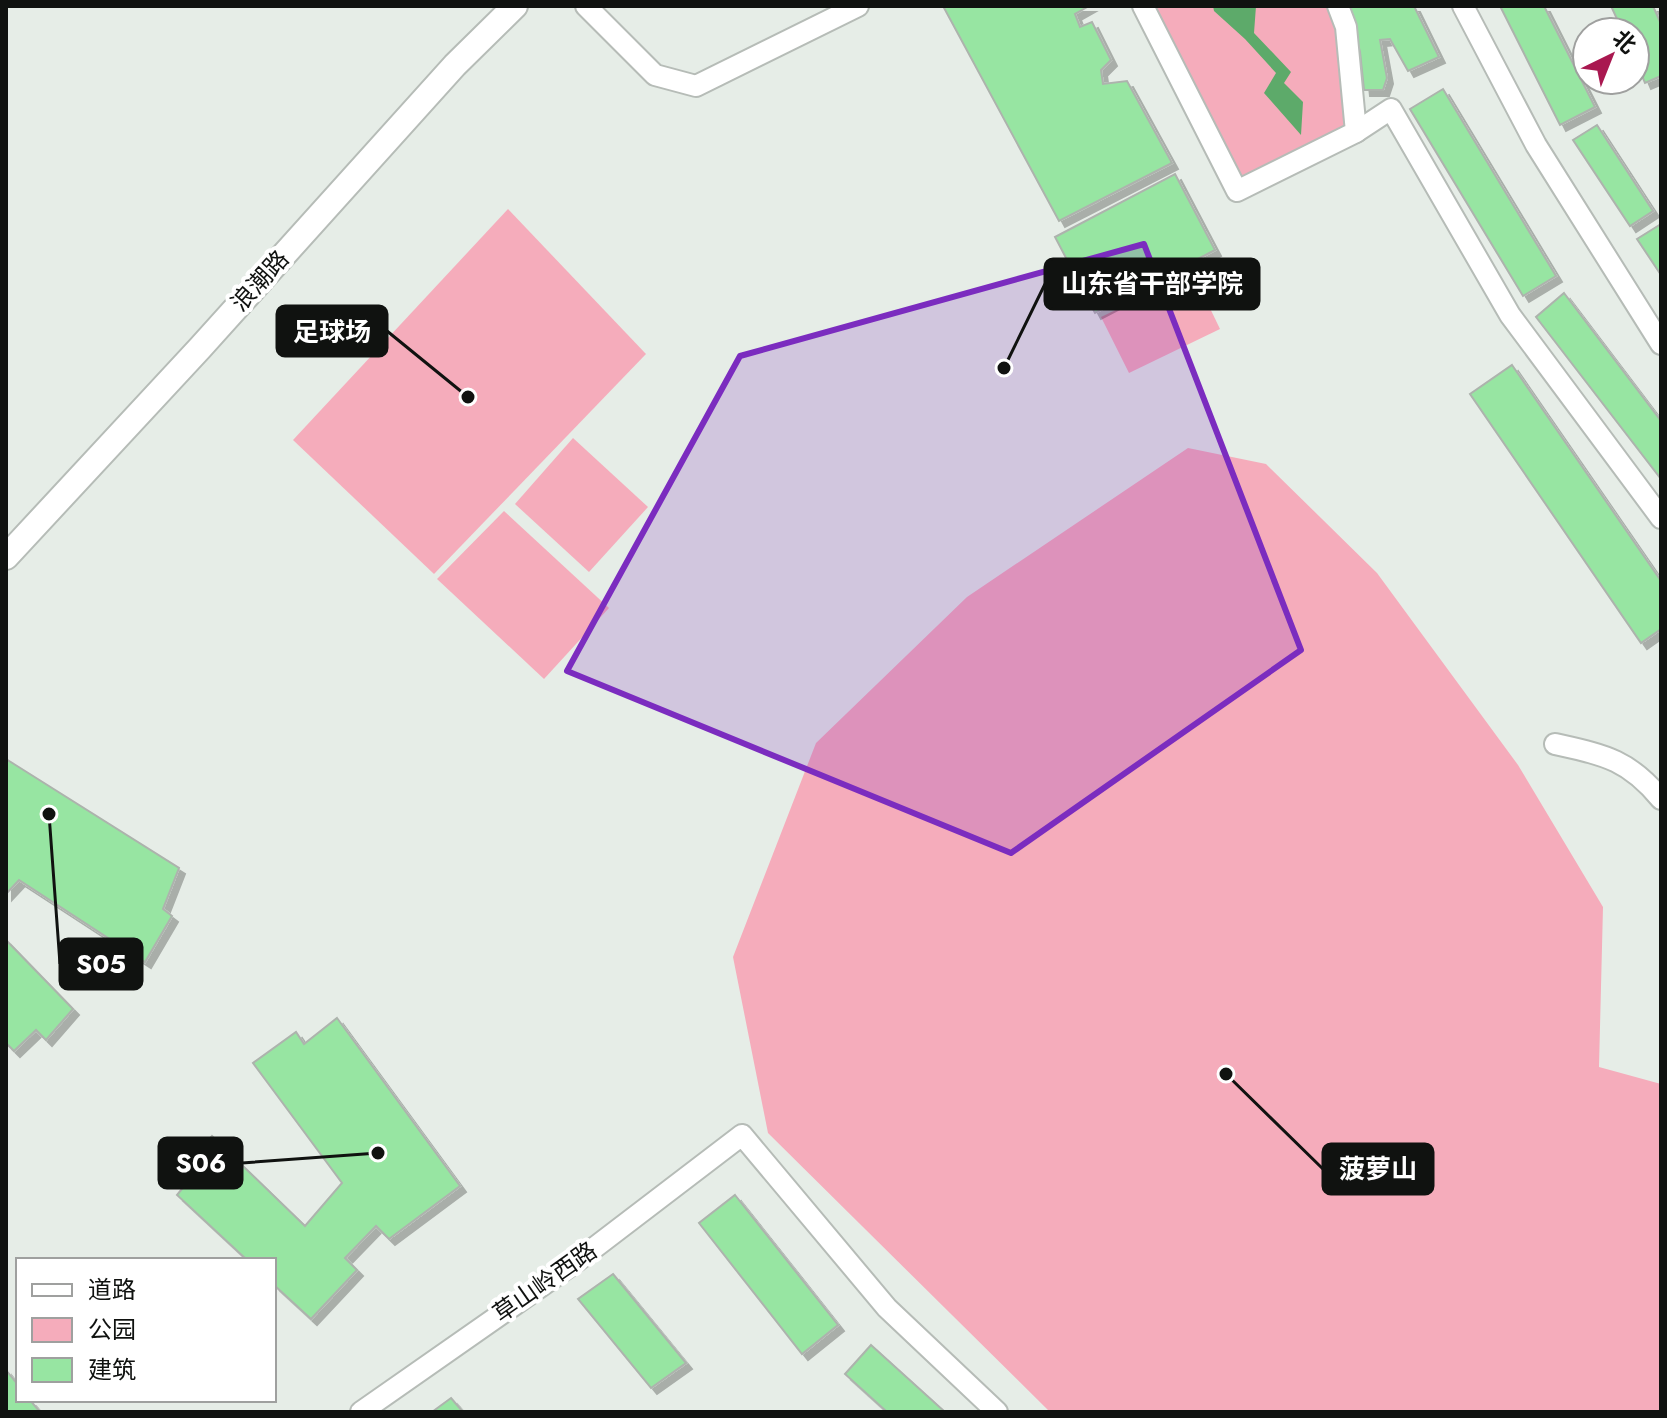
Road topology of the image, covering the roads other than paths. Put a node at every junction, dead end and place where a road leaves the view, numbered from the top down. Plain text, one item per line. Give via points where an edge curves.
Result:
1 (515, 6) edge
2 (586, 6) edge
3 (858, 6) edge
4 (1143, 6) edge
5 (1338, 6) edge
6 (1463, 6) edge
7 (1356, 132) junction
8 (1661, 344) edge
9 (1661, 518) edge
10 (6, 557) edge
11 (1555, 744) dead end
12 (1661, 799) edge
13 (361, 1412) edge
14 (997, 1412) edge

1 - 10 main road, 浪潮路 via 455,65
2 - 3 street via 655,75 696,86
4 - 7 street via 1237,191
5 - 7 street via 1346,27
6 - 8 street via 1536,145
7 - 9 street via 1391,109 1510,315
11 - 12 street via 1609,757 1643,778
13 - 14 street, 草山岭西路 via 577,1261 742,1135 887,1308

